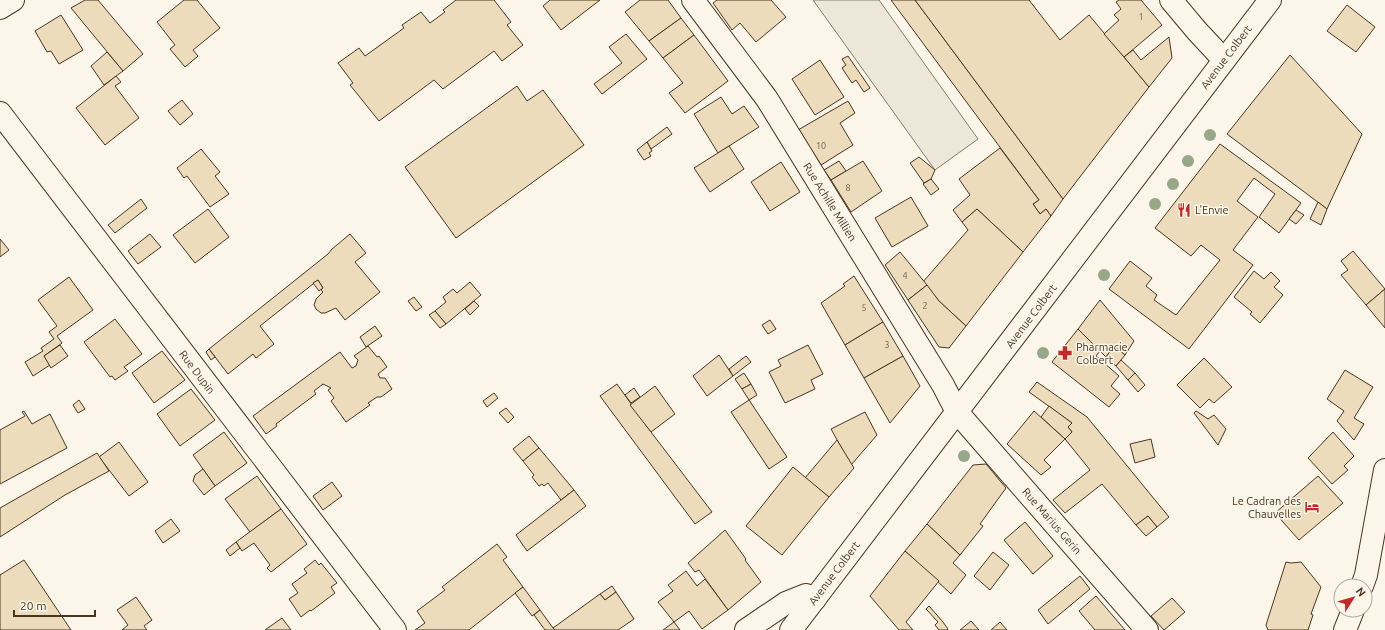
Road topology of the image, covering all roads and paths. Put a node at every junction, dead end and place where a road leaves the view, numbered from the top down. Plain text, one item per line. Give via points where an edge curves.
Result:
1 (13, 0) edge
2 (692, 0) edge
3 (1171, 0) edge
4 (1270, 0) edge
5 (0, 8) edge
6 (1224, 60) junction
7 (0, 113) edge
8 (957, 412) junction
9 (1385, 470) edge
10 (1365, 578) edge
11 (815, 599) junction
12 (1350, 618) edge
13 (395, 630) edge
14 (746, 630) edge
15 (790, 630) edge
16 (1147, 630) edge
17 (1345, 630) edge

1 - 5 street
2 - 8 street, Rue Achille Millien via 767,99 943,385
3 - 6 street
4 - 6 street, Avenue Colbert
6 - 8 street, Avenue Colbert
7 - 13 street, Rue Dupin
8 - 11 street, Avenue Colbert
8 - 16 street, Rue Marius Gerin
9 - 10 street
11 - 14 street via 806,595 786,602
11 - 15 street, Avenue Colbert
12 - 17 street

